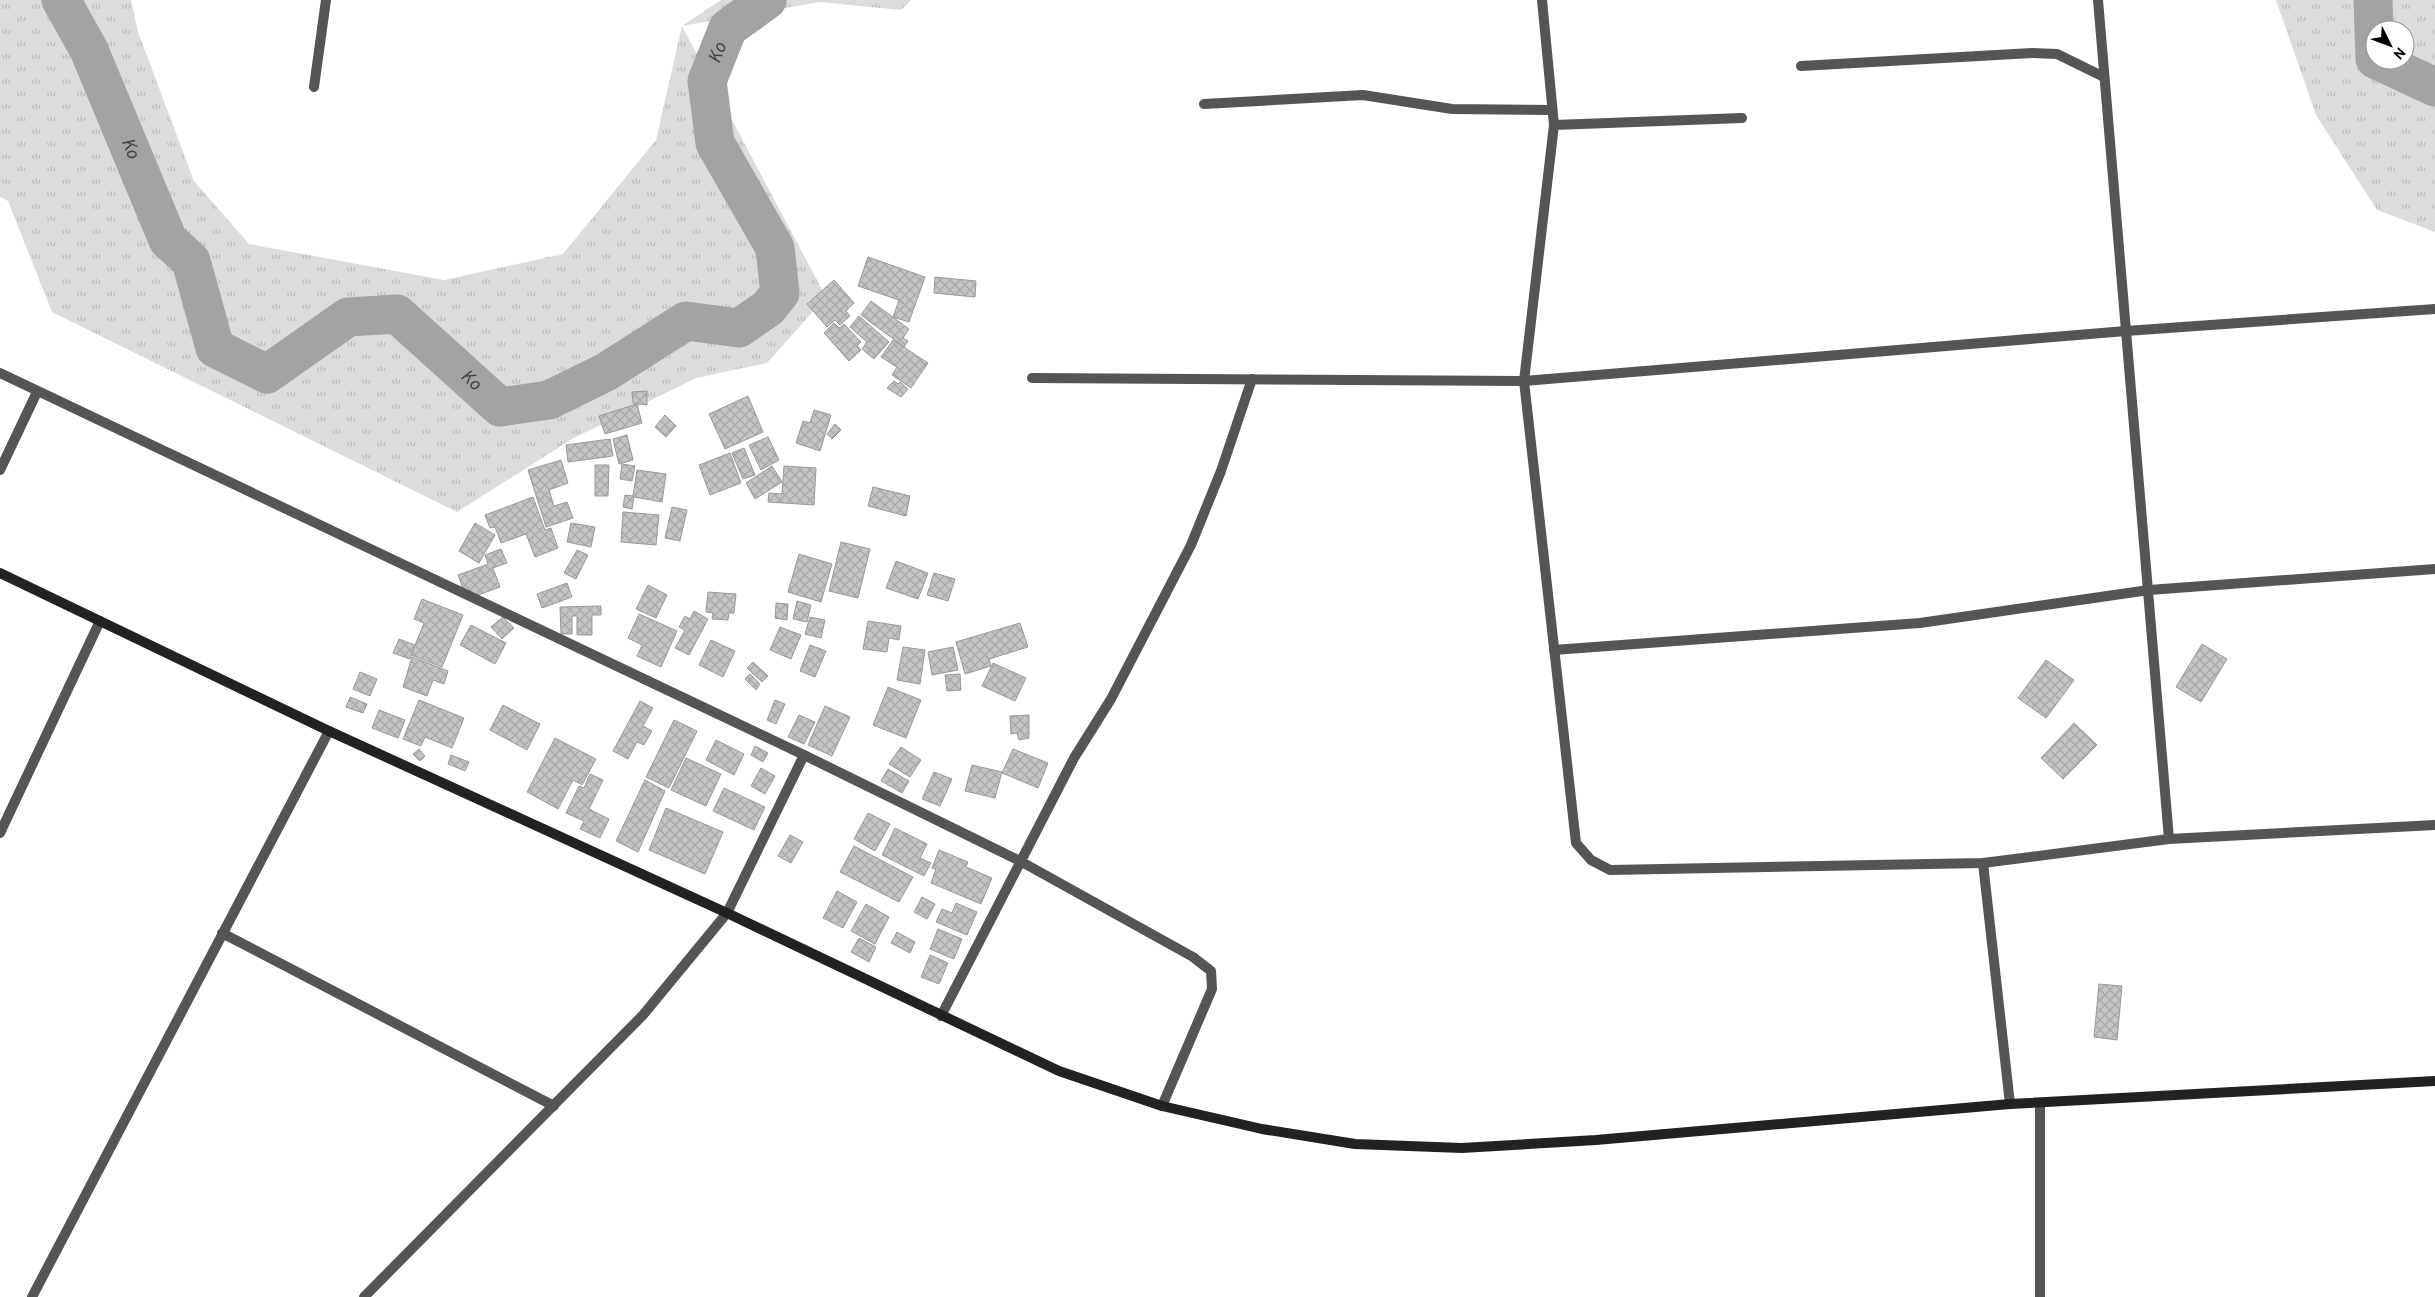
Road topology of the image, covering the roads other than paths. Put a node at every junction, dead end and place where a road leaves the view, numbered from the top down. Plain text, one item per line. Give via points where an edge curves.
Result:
1 (326, 0) edge
2 (1542, 0) edge
3 (2098, 0) edge
4 (1801, 66) dead end
5 (2104, 78) junction
6 (314, 87) dead end
7 (1204, 104) dead end
8 (1552, 110) junction
9 (1742, 118) dead end
10 (1554, 125) junction
11 (2435, 309) edge
12 (2126, 330) junction
13 (0, 373) edge
14 (1032, 378) dead end
15 (1252, 379) junction
16 (1524, 381) junction
17 (37, 392) junction
18 (0, 470) edge
19 (2435, 570) edge
20 (0, 573) edge
21 (2149, 590) junction
22 (100, 621) junction
23 (1554, 650) junction
24 (329, 731) junction
25 (804, 755) junction
26 (2435, 825) edge
27 (0, 833) edge
28 (2169, 839) junction
29 (1020, 861) junction
30 (1983, 863) junction
31 (727, 913) junction
32 (222, 933) junction
33 (941, 1016) junction
34 (2435, 1080) edge
35 (2040, 1103) junction
36 (2010, 1104) junction
37 (554, 1106) junction
38 (1162, 1106) junction
39 (32, 1297) edge
40 (364, 1297) edge
41 (2040, 1297) edge

1 - 6 street
2 - 8 street
3 - 5 street
4 - 5 street via 2032,53 2057,54
5 - 12 street
7 - 8 street via 1363,95 1452,109
8 - 10 street
9 - 10 street
10 - 16 street
11 - 12 street
12 - 16 street
12 - 21 street
13 - 17 street
14 - 15 street
15 - 16 street
15 - 29 street via 1221,471 1191,545 1111,699 1074,758
16 - 23 street
17 - 18 street
17 - 25 street
19 - 21 street
20 - 22 main road
21 - 23 street via 1920,623
21 - 28 street
22 - 24 main road
22 - 27 street
23 - 30 street via 1576,843 1591,860 1610,870
24 - 31 main road
24 - 32 street
25 - 29 street
25 - 31 street
26 - 28 street
28 - 30 street
29 - 33 street
29 - 38 street via 1193,957 1211,971 1212,989
30 - 36 street
31 - 33 main road
31 - 37 street via 643,1015
32 - 37 street
32 - 39 street
33 - 38 main road via 1060,1071
34 - 35 main road
35 - 36 main road
35 - 41 street
36 - 38 main road via 1606,1139 1462,1148 1355,1144 1262,1129
37 - 40 street

